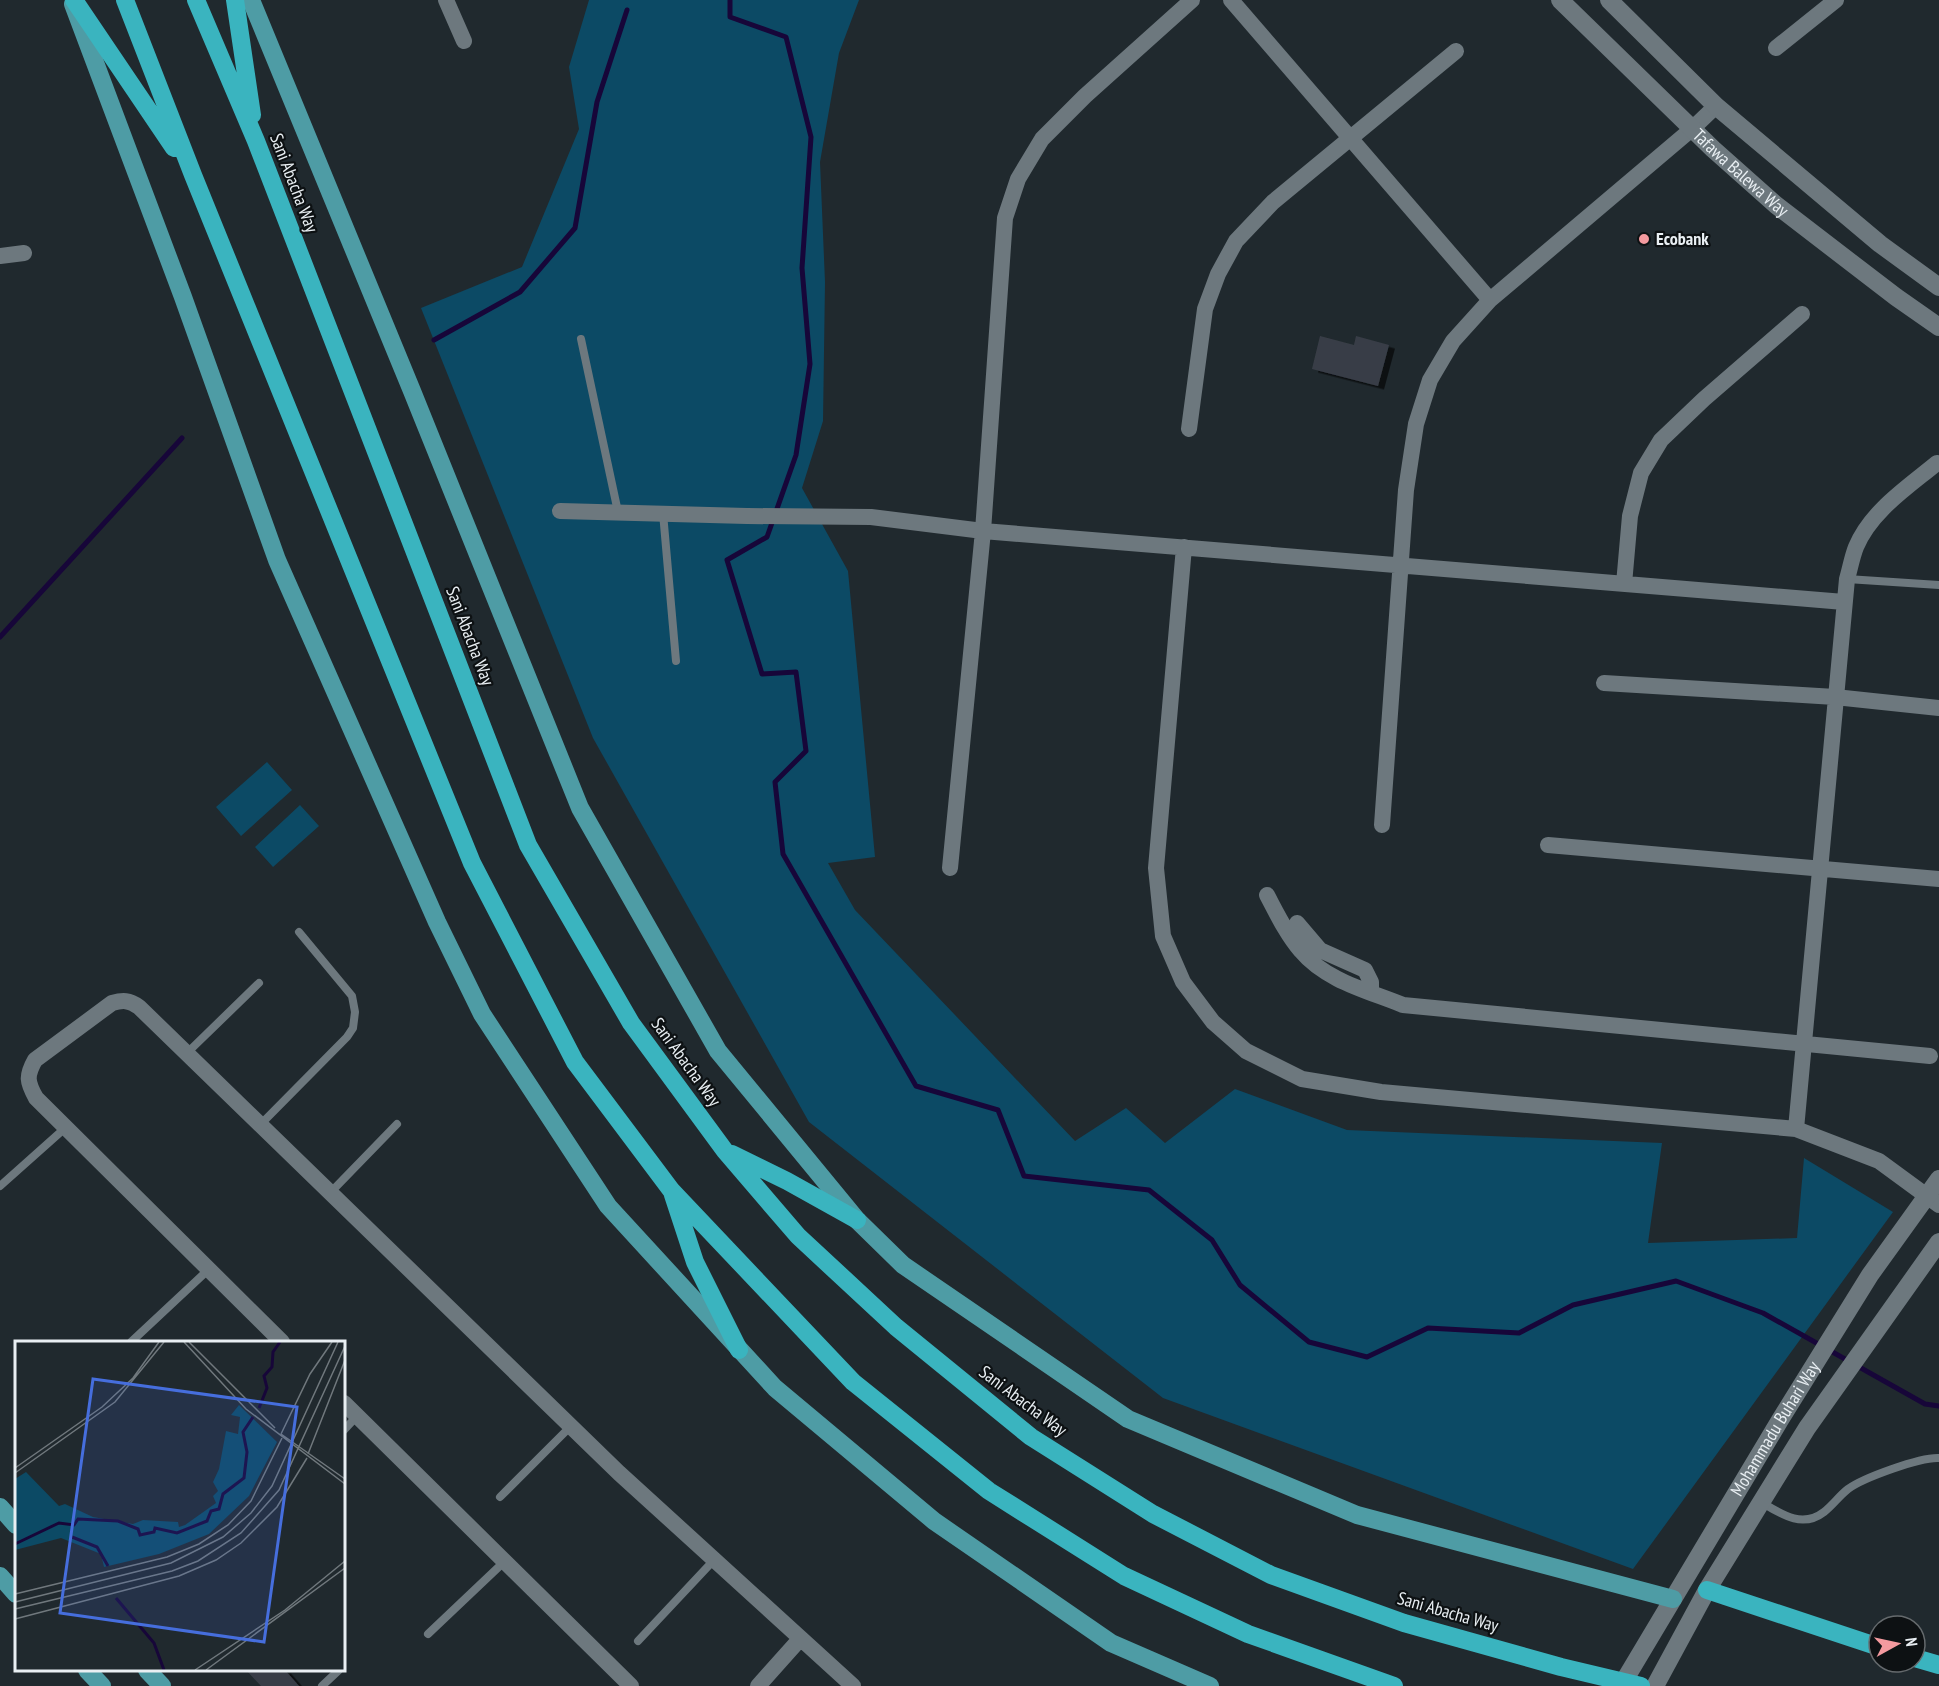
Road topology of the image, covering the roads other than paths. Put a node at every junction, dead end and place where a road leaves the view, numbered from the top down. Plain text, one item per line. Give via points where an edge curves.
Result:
1 (73, 0) edge
2 (125, 0) edge
3 (196, 0) edge
4 (235, 0) edge
5 (251, 0) edge
6 (446, 0) edge
7 (1192, 0) edge
8 (1231, 0) edge
9 (1560, 0) edge
10 (1609, 0) edge
11 (1836, 0) edge
12 (464, 41) dead end
13 (1776, 48) dead end
14 (1456, 51) dead end
15 (1716, 106) junction
16 (1693, 129) junction
17 (1351, 138) junction
18 (256, 141) junction
19 (193, 175) junction
20 (24, 253) dead end
21 (0, 256) edge
22 (1939, 287) edge
23 (1490, 300) junction
24 (1802, 314) dead end
25 (1939, 327) edge
26 (581, 339) dead end
27 (1190, 429) dead end
28 (1937, 463) dead end
29 (560, 511) dead end
30 (618, 512) junction
31 (663, 513) junction
32 (983, 531) junction
33 (1184, 547) junction
34 (1401, 564) junction
35 (1847, 579) junction
36 (1624, 584) junction
37 (1939, 585) edge
38 (1844, 602) junction
39 (676, 661) dead end
40 (1604, 683) dead end
41 (1835, 697) junction
42 (1939, 708) edge
43 (1383, 825) dead end
44 (1548, 845) dead end
45 (950, 868) dead end
46 (1820, 869) junction
47 (1939, 879) edge
48 (1267, 895) dead end
49 (1297, 923) dead end
50 (299, 932) dead end
51 (259, 983) dead end
52 (1371, 992) junction
53 (1804, 1044) junction
54 (187, 1053) junction
55 (1930, 1056) dead end
56 (397, 1124) dead end
57 (260, 1125) junction
58 (64, 1129) junction
59 (1796, 1129) junction
60 (725, 1151) junction
61 (1939, 1179) edge
62 (0, 1186) edge
63 (671, 1190) junction
64 (330, 1193) junction
65 (1933, 1200) edge
66 (857, 1220) junction
67 (1939, 1242) edge
68 (208, 1270) junction
69 (131, 1341) edge
70 (281, 1341) edge
71 (739, 1350) junction
72 (345, 1404) edge
73 (357, 1416) junction
74 (571, 1426) junction
75 (345, 1429) edge
76 (1939, 1458) edge
77 (500, 1497) dead end
78 (1761, 1502) junction
79 (0, 1507) edge
80 (15, 1524) edge
81 (714, 1560) junction
82 (505, 1562) junction
83 (0, 1576) edge
84 (1707, 1590) junction
85 (15, 1593) edge
86 (1673, 1599) junction
87 (428, 1634) dead end
88 (800, 1639) junction
89 (638, 1641) dead end
90 (1867, 1643) edge
91 (88, 1671) edge
92 (148, 1671) edge
93 (338, 1671) edge
94 (102, 1686) edge
95 (162, 1686) edge
96 (322, 1686) edge
97 (630, 1686) edge
98 (758, 1686) edge
99 (853, 1686) edge
100 (1210, 1686) edge
101 (1394, 1686) edge
102 (1621, 1686) edge
103 (1641, 1686) edge
104 (1655, 1686) edge

1 - 19 highway
1 - 71 main road via 277,560 437,922 482,1014 608,1206
2 - 19 highway
3 - 18 highway, Sani Abacha Way
4 - 18 highway
5 - 66 main road, Sani Abacha Way via 579,808 718,1052
6 - 12 street
7 - 32 street via 1042,139 1018,179 1005,218
8 - 17 street
9 - 16 main road, Tafawa Balewa Way
10 - 15 main road, Tafawa Balewa Way
11 - 13 street
14 - 17 street
15 - 16 street
15 - 22 main road, Tafawa Balewa Way via 1880,244
16 - 23 street
16 - 25 main road, Tafawa Balewa Way via 1776,205
17 - 23 street
17 - 27 street via 1273,202 1236,241 1205,309
18 - 60 highway, Sani Abacha Way via 528,845 631,1023
19 - 63 highway via 472,863 575,1062
20 - 21 street
23 - 34 street via 1454,341 1430,380 1414,435
24 - 36 street via 1661,440 1641,473 1630,516
26 - 30 lane
28 - 35 street via 1884,507 1870,524 1857,546
29 - 30 street
30 - 31 street
31 - 32 street via 871,517
31 - 39 lane
32 - 33 street
32 - 45 street
33 - 34 street
33 - 59 street via 1156,868 1162,936 1183,982 1213,1022 1246,1051 1302,1079 1381,1092
34 - 36 street
34 - 43 street
35 - 37 lane
35 - 38 street
36 - 38 street
38 - 41 street
40 - 41 street
41 - 42 street
41 - 46 street
44 - 46 street
46 - 47 street
46 - 53 street
48 - 52 street via 1292,940 1312,963
49 - 52 street via 1320,950 1365,970
50 - 57 lane via 352,996 353,1028
51 - 54 lane
52 - 53 street via 1403,1005
53 - 55 street
53 - 59 street
54 - 57 street
54 - 58 street via 139,1007 130,1001 112,1003 35,1059 28,1073 29,1086 36,1098
56 - 64 lane
57 - 64 street
58 - 62 lane
58 - 68 street
59 - 65 street via 1879,1161
60 - 66 highway
60 - 103 highway, Sani Abacha Way via 798,1236 896,1327 1031,1437 1153,1514 1271,1575 1404,1623
61 - 65 main road, Mohammadu Buhari Way
63 - 71 highway via 695,1262
63 - 101 highway via 854,1382 989,1491 1124,1576 1248,1634
64 - 74 street
65 - 86 main road, Mohammadu Buhari Way via 1870,1275
66 - 86 main road, Sani Abacha Way via 903,1265 1128,1419 1357,1515
67 - 78 main road, Mohammadu Buhari Way via 1807,1428
68 - 69 lane
68 - 70 street
71 - 100 main road via 775,1388 934,1521 1111,1642
72 - 73 street
73 - 75 lane
73 - 82 street
74 - 77 lane
74 - 81 street
76 - 78 lane via 1888,1471 1849,1488 1824,1512 1804,1520 1788,1519
78 - 84 main road, Mohammadu Buhari Way
79 - 80 main road
81 - 88 street
81 - 89 lane
82 - 87 lane
82 - 97 street
83 - 85 main road
84 - 90 highway
84 - 104 main road, Mohammadu Buhari Way
86 - 102 main road, Mohammadu Buhari Way
88 - 98 street
88 - 99 street
91 - 94 main road
92 - 95 main road
93 - 96 lane

